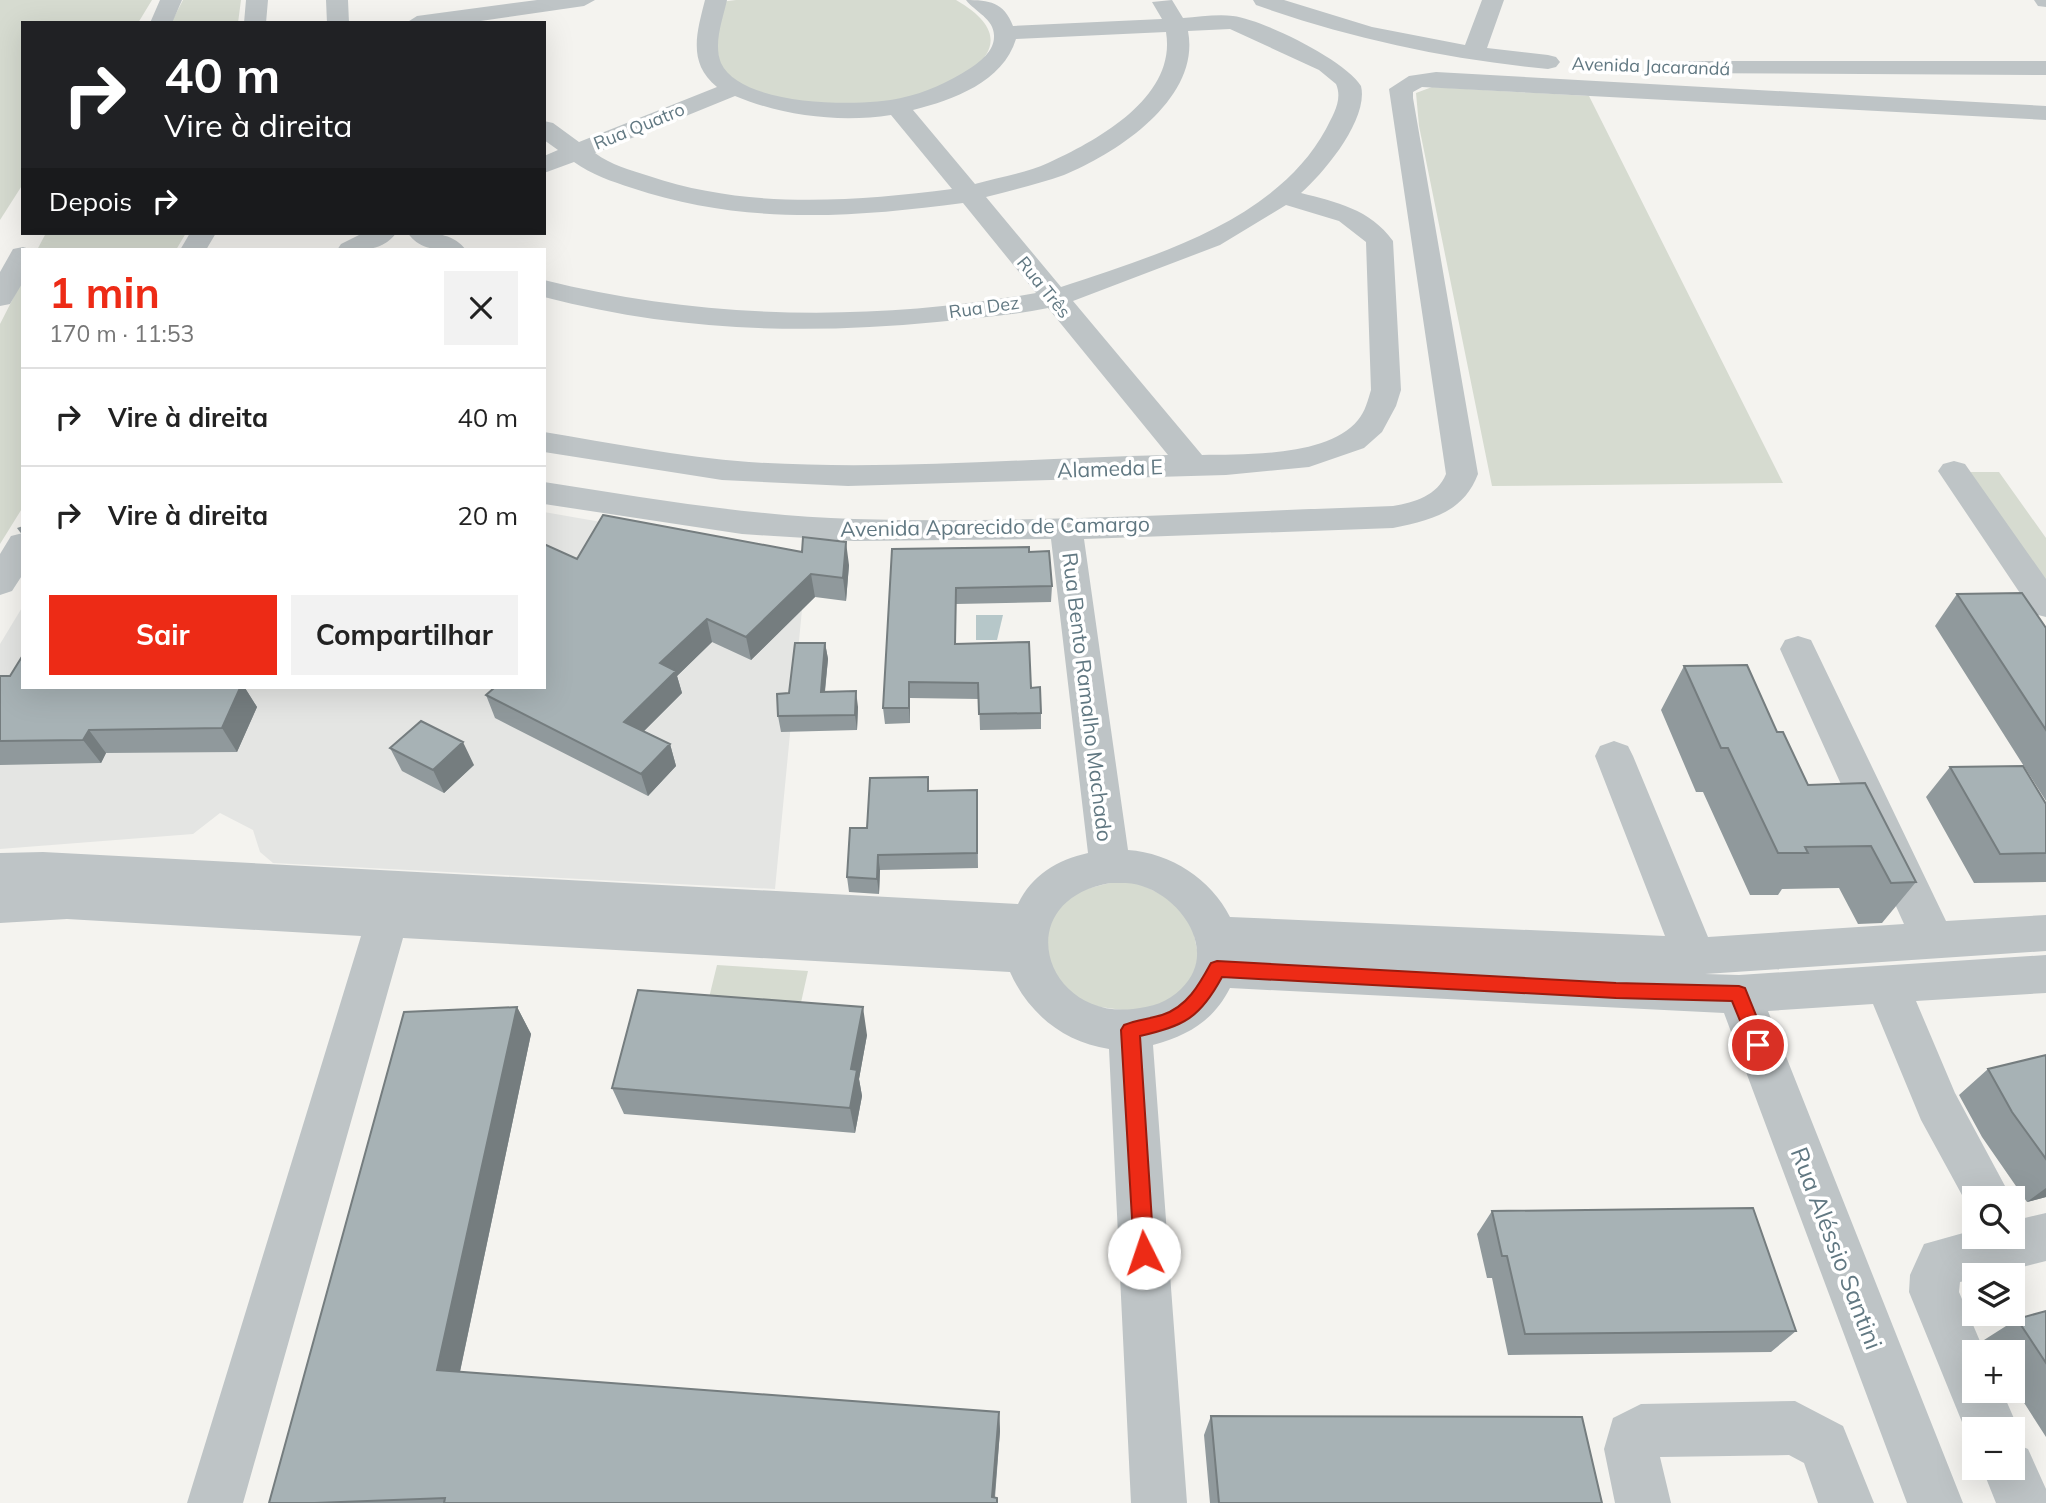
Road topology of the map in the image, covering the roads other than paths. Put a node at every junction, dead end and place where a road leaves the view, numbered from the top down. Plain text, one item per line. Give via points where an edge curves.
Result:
1 (171, 0) edge
2 (257, 0) edge
3 (337, 0) edge
4 (584, 0) edge
5 (716, 0) edge
6 (977, 0) edge
7 (1161, 0) edge
8 (1264, 0) edge
9 (1493, 0) edge
10 (507, 17) edge
11 (162, 21) edge
12 (255, 21) edge
13 (338, 21) edge
14 (447, 21) edge
15 (1175, 23) junction
16 (1005, 33) junction
17 (1474, 53) junction
18 (2046, 68) edge
19 (735, 88) junction
20 (898, 107) junction
21 (2046, 113) edge
22 (546, 130) edge
23 (574, 153) junction
24 (546, 164) edge
25 (969, 195) junction
26 (1283, 196) junction
27 (379, 235) edge
28 (425, 235) edge
29 (355, 248) edge
30 (448, 248) edge
31 (21, 259) edge
32 (546, 288) edge
33 (0, 298) edge
34 (1053, 298) junction
35 (546, 442) edge
36 (1193, 465) junction
37 (1954, 471) dead end
38 (546, 493) edge
39 (1066, 528) junction
40 (14, 551) edge
41 (0, 583) edge
42 (2046, 605) edge
43 (1798, 649) dead end
44 (1614, 756) dead end
45 (1110, 866) junction
46 (0, 870) edge
47 (0, 905) edge
48 (387, 919) junction
49 (2046, 933) edge
50 (1026, 938) junction
51 (1933, 940) junction
52 (1217, 952) junction
53 (1694, 956) junction
54 (2046, 974) edge
55 (1888, 986) junction
56 (1739, 994) junction
57 (1130, 1030) junction
58 (1981, 1186) edge
59 (1989, 1249) edge
60 (1962, 1361) edge
61 (2014, 1480) edge
62 (215, 1503) edge
63 (1159, 1503) edge
64 (1643, 1503) edge
65 (1846, 1503) edge
66 (1935, 1503) edge
67 (2025, 1503) edge

1 - 11 street
2 - 12 street
3 - 13 street
4 - 10 street
5 - 19 street via 707,52 719,76
6 - 16 street via 996,15
7 - 15 street
8 - 17 street, Avenida Jacarandá via 1333,23
9 - 17 street
10 - 14 street
15 - 16 street
15 - 25 street via 1180,47 1177,71 1143,119 1072,163
15 - 26 street, Rua Dez via 1231,22 1257,30 1334,69 1347,81 1351,99 1339,131
16 - 20 street via 1005,46 988,69 949,91
17 - 18 street, Avenida Jacarandá via 1637,68
19 - 20 street via 821,110
19 - 23 street, Rua Quatro
20 - 25 street, Rua Três
21 - 39 street, Avenida Aparecido de Camargo via 1436,79 1407,84 1401,89 1401,98 1460,484 1446,501 1393,517
22 - 23 street
23 - 24 street, Rua Quatro
23 - 25 street via 649,186 748,205 859,209
25 - 34 street, Rua Três
26 - 34 street, Rua Dez via 1240,225 1193,248
26 - 36 street, Alameda E via 1353,217 1379,241 1386,390 1381,411 1371,428 1351,442 1318,455
27 - 29 street
28 - 30 street
31 - 33 street
32 - 34 street, Rua Dez via 628,308 797,323 868,322
34 - 36 street, Rua Três
35 - 36 street, Alameda E via 747,472 879,476
37 - 42 street
38 - 39 street, Avenida Aparecido de Camargo via 742,523 854,530
39 - 45 street, Rua Bento Ramalho Machado
40 - 41 street
43 - 51 street
44 - 53 street
45 - 50 street via 1074,874 1045,894
45 - 52 street via 1146,869 1178,883 1203,906
46 - 50 street via 43,869
47 - 48 street via 67,902
48 - 50 street
48 - 62 street
49 - 51 street
50 - 57 street via 1036,984 1059,1009 1093,1026
51 - 53 street
52 - 53 street
52 - 56 street via 1616,990
52 - 57 street via 1200,999 1169,1021
54 - 55 street
55 - 56 street
55 - 58 street via 1937,1105
56 - 66 street, Rua Aléssio Santini
57 - 63 street
59 - 60 street via 1942,1262 1934,1275 1934,1292
61 - 67 street
64 - 65 street via 1630,1449 1632,1437 1641,1431 1795,1429 1824,1445

